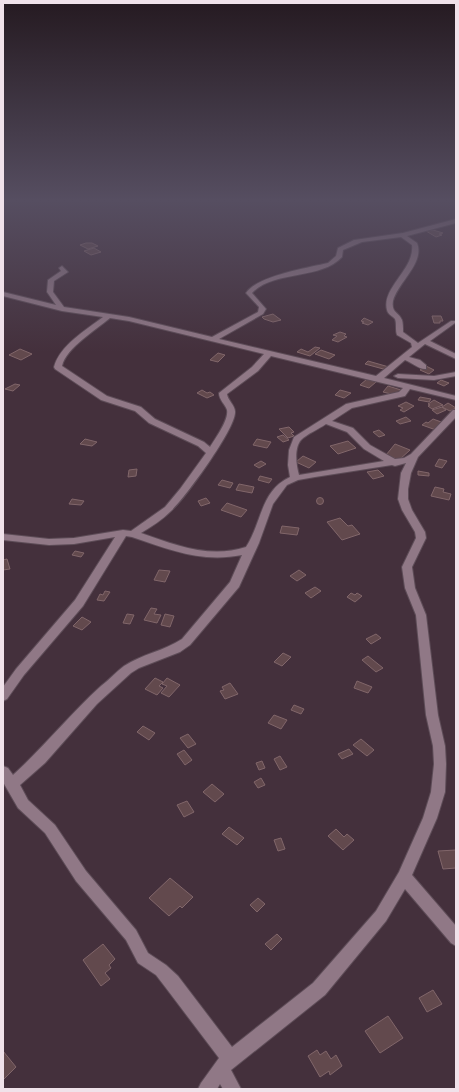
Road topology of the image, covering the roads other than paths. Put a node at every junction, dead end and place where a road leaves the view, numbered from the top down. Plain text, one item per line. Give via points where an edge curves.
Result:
1 (340, 250) edge
2 (416, 250) edge
3 (62, 268) dead end
4 (3, 294) edge
5 (62, 309) junction
6 (109, 316) junction
7 (453, 322) dead end
8 (443, 330) junction
9 (456, 330) edge
10 (213, 339) junction
11 (426, 342) junction
12 (416, 347) junction
13 (269, 353) junction
14 (403, 357) junction
15 (456, 357) edge
16 (423, 367) dead end
17 (390, 368) junction
18 (456, 374) edge
19 (398, 376) junction
20 (378, 379) junction
21 (406, 387) junction
22 (456, 398) edge
23 (456, 412) edge
24 (325, 421) junction
25 (211, 452) junction
26 (414, 456) junction
27 (394, 463) junction
28 (295, 478) junction
29 (128, 534) junction
30 (3, 537) edge
31 (250, 549) junction
32 (3, 696) edge
33 (3, 772) edge
34 (12, 784) junction
35 (404, 877) junction
36 (456, 938) edge
37 (226, 1064) junction
38 (207, 1089) edge
39 (232, 1089) edge

1 - 10 street via 338,257 330,264 258,285 248,293 261,305 261,312
2 - 12 street via 402,280 394,289 390,308 398,319 400,332 411,339
3 - 5 street via 65,272 51,280 50,292
4 - 5 street
5 - 6 street
6 - 10 street
6 - 25 street via 65,352 58,361 58,366 104,398 138,409 152,421
7 - 8 street
8 - 9 street
8 - 11 street
10 - 13 street
11 - 12 street
11 - 15 street
12 - 14 street
13 - 20 street
13 - 25 street via 255,369 223,393 231,415
14 - 16 street
14 - 17 street
17 - 19 street
17 - 20 street
18 - 19 street via 434,378
19 - 21 street
20 - 21 street
21 - 22 street
21 - 24 street via 402,394 349,406
23 - 26 street
24 - 27 street via 350,430 367,447
24 - 28 street via 297,439 292,465
25 - 29 street via 168,508
26 - 27 street
26 - 35 street via 406,474 403,499 421,538 410,559 408,572 410,588 421,615 432,715 440,746 440,764 438,792 430,818
27 - 28 street
28 - 31 street via 284,483 268,504
29 - 30 street via 68,542
29 - 31 street via 200,554 232,554
29 - 32 street via 79,603 29,661
31 - 34 street via 232,588 186,642 176,649 126,670 64,731 40,759
33 - 34 street
34 - 37 street via 23,804 50,829 81,876 131,935 143,958 161,970 172,982
35 - 36 street
35 - 37 street via 381,916 319,989
37 - 38 street
37 - 39 street

